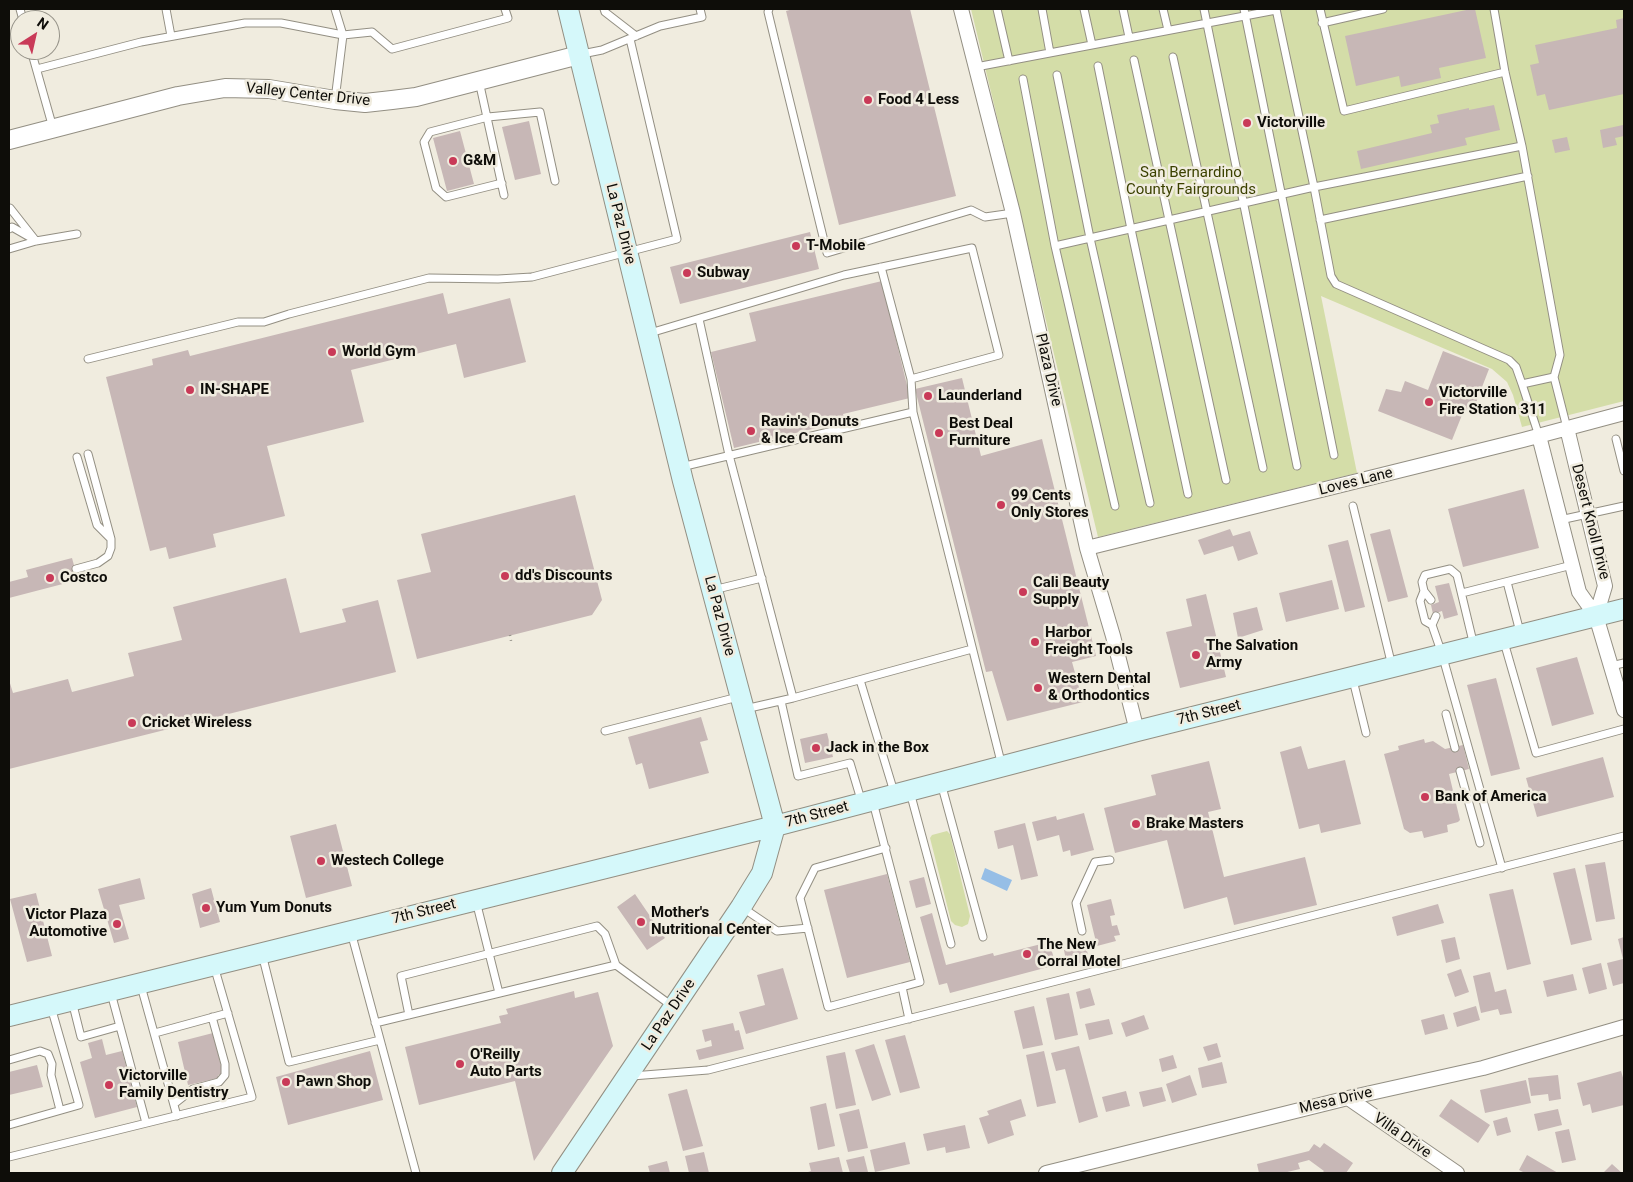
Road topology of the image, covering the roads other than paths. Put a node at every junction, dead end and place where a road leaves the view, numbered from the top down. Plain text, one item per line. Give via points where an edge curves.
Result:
1 (166, 9) edge
2 (505, 9) edge
3 (568, 9) edge
4 (604, 9) edge
5 (700, 9) edge
6 (769, 9) edge
7 (961, 9) edge
8 (997, 9) edge
9 (1042, 9) edge
10 (1084, 9) edge
11 (1123, 9) edge
12 (1164, 9) edge
13 (1204, 9) edge
14 (1320, 9) edge
15 (1383, 9) edge
16 (1494, 9) edge
17 (333, 10) edge
18 (1276, 10) edge
19 (1245, 12) edge
20 (1207, 22) junction
21 (1322, 23) junction
22 (1168, 30) junction
23 (343, 35) junction
24 (171, 36) junction
25 (633, 38) junction
26 (1129, 38) junction
27 (1092, 45) junction
28 (1050, 53) junction
29 (579, 55) junction
30 (1172, 57) dead end
31 (34, 60) edge
32 (1134, 60) dead end
33 (1009, 61) junction
34 (1098, 66) dead end
35 (976, 67) junction
36 (37, 69) junction
37 (1505, 72) junction
38 (1057, 75) dead end
39 (1022, 79) dead end
40 (479, 81) junction
41 (335, 100) junction
42 (488, 117) junction
43 (53, 128) junction
44 (9, 140) edge
45 (1522, 146) junction
46 (1528, 176) junction
47 (555, 181) dead end
48 (502, 184) junction
49 (1314, 187) junction
50 (1282, 194) junction
51 (504, 195) dead end
52 (1244, 203) junction
53 (9, 207) edge
54 (1206, 212) junction
55 (1013, 213) junction
56 (1169, 220) junction
57 (1320, 220) junction
58 (9, 228) edge
59 (1131, 229) junction
60 (77, 234) dead end
61 (1090, 238) junction
62 (36, 241) junction
63 (1055, 246) junction
64 (9, 249) edge
65 (626, 251) junction
66 (881, 267) junction
67 (698, 319) junction
68 (647, 334) junction
69 (88, 360) dead end
70 (1554, 377) junction
71 (911, 379) junction
72 (1522, 384) junction
73 (914, 412) junction
74 (1624, 413) edge
75 (1567, 428) junction
76 (1539, 436) junction
77 (1616, 439) dead end
78 (88, 454) dead end
79 (1334, 454) dead end
80 (729, 455) junction
81 (76, 457) dead end
82 (1297, 466) dead end
83 (680, 467) junction
84 (1262, 468) dead end
85 (1624, 471) edge
86 (1226, 480) dead end
87 (1188, 494) dead end
88 (1150, 503) dead end
89 (1116, 506) dead end
90 (1353, 506) dead end
91 (1624, 506) edge
92 (1588, 514) junction
93 (1560, 520) junction
94 (111, 539) junction
95 (1087, 548) junction
96 (1572, 565) junction
97 (76, 569) dead end
98 (762, 578) junction
99 (1507, 582) junction
100 (712, 590) junction
101 (1424, 591) junction
102 (1462, 593) junction
103 (1431, 600) dead end
104 (1624, 609) edge
105 (1436, 616) dead end
106 (1596, 616) junction
107 (1432, 625) junction
108 (1512, 637) junction
109 (1474, 646) junction
110 (972, 649) junction
111 (1442, 654) junction
112 (1618, 665) edge
113 (1393, 666) junction
114 (1352, 677) junction
115 (860, 680) junction
116 (793, 698) junction
117 (781, 701) junction
118 (742, 703) junction
119 (1624, 710) edge
120 (1446, 714) dead end
121 (1624, 729) edge
122 (606, 730) dead end
123 (1137, 731) junction
124 (1366, 733) dead end
125 (1454, 748) dead end
126 (1002, 766) junction
127 (1460, 771) dead end
128 (940, 782) junction
129 (902, 792) junction
130 (867, 801) junction
131 (775, 826) junction
132 (1624, 836) edge
133 (1480, 843) dead end
134 (886, 848) junction
135 (1110, 860) dead end
136 (1502, 868) junction
137 (475, 900) junction
138 (741, 907) junction
139 (808, 928) junction
140 (350, 930) junction
141 (1082, 931) dead end
142 (983, 937) dead end
143 (951, 944) dead end
144 (262, 952) junction
145 (489, 953) junction
146 (214, 964) junction
147 (616, 964) junction
148 (140, 982) junction
149 (902, 987) junction
150 (110, 990) junction
151 (499, 993) junction
152 (71, 1000) junction
153 (51, 1005) junction
154 (674, 1008) junction
155 (228, 1013) junction
156 (409, 1015) junction
157 (9, 1016) edge
158 (212, 1017) junction
159 (910, 1019) junction
160 (375, 1023) junction
161 (120, 1026) junction
162 (1624, 1027) edge
163 (155, 1033) junction
164 (380, 1040) junction
165 (9, 1060) edge
166 (628, 1076) junction
167 (1348, 1098) junction
168 (174, 1104) junction
169 (60, 1110) junction
170 (177, 1116) junction
171 (146, 1123) junction
172 (9, 1125) edge
173 (9, 1157) edge
174 (416, 1173) edge
175 (562, 1173) edge
176 (1046, 1173) edge
177 (1457, 1173) edge

1 - 24 lane
2 - 23 lane via 508,18 392,49 372,32
3 - 29 main road, La Paz Drive
4 - 25 lane
5 - 25 lane via 702,17 660,26
6 - 55 lane via 774,41 827,253 971,210 985,217
7 - 35 street, Plaza Drive
8 - 33 lane
9 - 28 lane
10 - 27 lane
11 - 26 lane
12 - 22 lane
13 - 20 lane
14 - 21 lane
15 - 21 lane
16 - 37 lane
17 - 23 lane
18 - 19 lane
18 - 49 lane
19 - 20 lane
19 - 50 lane
20 - 22 lane
20 - 52 lane
21 - 37 lane via 1344,111
22 - 26 lane
23 - 24 lane via 281,23 245,23
23 - 41 lane
24 - 36 lane
25 - 29 lane
25 - 65 lane via 677,239
26 - 27 lane
27 - 28 lane
28 - 33 lane
29 - 40 street, Valley Center Drive
29 - 65 main road, La Paz Drive
30 - 54 lane
31 - 36 lane
32 - 56 lane
33 - 35 lane
34 - 59 lane
35 - 55 street, Plaza Drive
36 - 43 lane
37 - 45 lane
38 - 61 lane
39 - 63 lane
40 - 41 street, Valley Center Drive via 416,97 365,103
40 - 42 lane
41 - 43 street, Valley Center Drive via 269,89 225,88 178,96
42 - 47 lane via 540,112
42 - 48 lane
42 - 48 lane via 430,132 424,142 436,188 446,197
43 - 44 street, Valley Center Drive
45 - 46 lane
45 - 49 lane
46 - 57 lane
46 - 70 lane via 1560,355
48 - 51 lane
49 - 50 lane
49 - 57 lane
50 - 52 lane
50 - 79 lane
52 - 54 lane
52 - 82 lane
53 - 62 lane
54 - 56 lane
54 - 84 lane
55 - 95 street, Plaza Drive
56 - 59 lane
56 - 86 lane
57 - 72 lane via 1331,276 1336,284 1509,360
58 - 62 lane
59 - 61 lane
59 - 87 lane
60 - 62 lane
61 - 63 lane
61 - 88 lane
62 - 64 lane
63 - 89 lane
65 - 68 main road, La Paz Drive
65 - 69 lane via 532,277 498,280 429,278 264,322 238,322
66 - 67 lane
66 - 71 lane
66 - 71 lane via 972,248 999,355
67 - 68 lane
67 - 80 lane
68 - 83 main road, La Paz Drive
70 - 72 lane
70 - 75 lane
71 - 73 lane
72 - 76 lane
73 - 80 lane
73 - 110 lane
74 - 75 street, Loves Lane
75 - 76 street, Loves Lane
75 - 92 street, Desert Knoll Drive
76 - 93 street, Desert Knoll Drive
76 - 95 street, Loves Lane
77 - 85 lane
78 - 94 lane
80 - 83 lane
80 - 98 lane
81 - 94 lane via 97,525
83 - 100 main road, La Paz Drive
90 - 113 lane
91 - 92 lane
92 - 93 lane
92 - 106 street, Desert Knoll Drive via 1606,586
93 - 96 street, Desert Knoll Drive
94 - 97 lane via 108,556
95 - 123 street, Plaza Drive
96 - 99 lane
96 - 106 street, Desert Knoll Drive via 1579,592
98 - 100 lane
98 - 116 lane
99 - 102 lane
99 - 108 lane
100 - 118 main road, La Paz Drive
101 - 102 lane via 1422,582 1425,575 1450,570 1457,575
101 - 103 lane
101 - 107 lane via 1420,602 1425,621
102 - 109 lane
104 - 106 main road, 7th Street
105 - 107 lane
106 - 108 main road, 7th Street
106 - 112 street, Desert Knoll Drive
107 - 111 lane
108 - 109 main road, 7th Street
108 - 121 lane via 1536,753
109 - 111 main road, 7th Street
110 - 115 lane
110 - 126 lane
111 - 113 main road, 7th Street
111 - 136 lane
112 - 119 street, Desert Knoll Drive
113 - 114 main road, 7th Street
114 - 123 main road, 7th Street
114 - 124 lane
115 - 116 lane
115 - 129 lane
116 - 117 lane
117 - 118 lane
117 - 130 lane via 798,776 850,763
118 - 122 lane
118 - 131 main road, La Paz Drive
120 - 125 lane
123 - 126 main road, 7th Street
126 - 128 main road, 7th Street
127 - 133 lane
128 - 129 main road, 7th Street
128 - 142 lane
129 - 130 main road, 7th Street
129 - 143 lane
130 - 131 main road, 7th Street
130 - 134 lane
131 - 137 main road, 7th Street
131 - 138 main road, La Paz Drive via 762,873
132 - 136 lane
134 - 139 lane via 815,868 800,898
134 - 149 lane via 920,982
135 - 141 lane via 1094,862 1076,903
136 - 159 lane
137 - 140 main road, 7th Street
137 - 145 lane
138 - 139 lane via 777,931
138 - 154 main road, La Paz Drive
139 - 149 lane via 828,1007
140 - 144 main road, 7th Street
140 - 160 lane
144 - 146 main road, 7th Street
144 - 164 lane via 289,1062
145 - 147 lane via 597,926 605,934
145 - 151 lane
145 - 156 lane via 401,976
146 - 148 main road, 7th Street
146 - 155 lane
147 - 151 lane
147 - 154 lane
148 - 150 main road, 7th Street
148 - 163 lane
149 - 159 lane
150 - 152 main road, 7th Street
150 - 161 lane
151 - 156 lane
152 - 153 main road, 7th Street
152 - 161 lane via 81,1037
153 - 157 main road, 7th Street
153 - 169 lane via 79,1105
154 - 166 main road, La Paz Drive
155 - 158 lane
155 - 170 lane via 252,1097
156 - 160 lane
158 - 163 lane
158 - 168 lane via 226,1075 219,1082 192,1089
159 - 166 lane via 708,1070
160 - 164 lane
161 - 171 lane
162 - 167 street, Mesa Drive via 1483,1068
163 - 168 lane
164 - 174 lane
165 - 169 lane via 40,1051 48,1054
166 - 175 main road, La Paz Drive
167 - 176 street, Mesa Drive
167 - 177 street, Villa Drive
168 - 170 lane
169 - 172 lane
170 - 171 lane
171 - 173 lane

